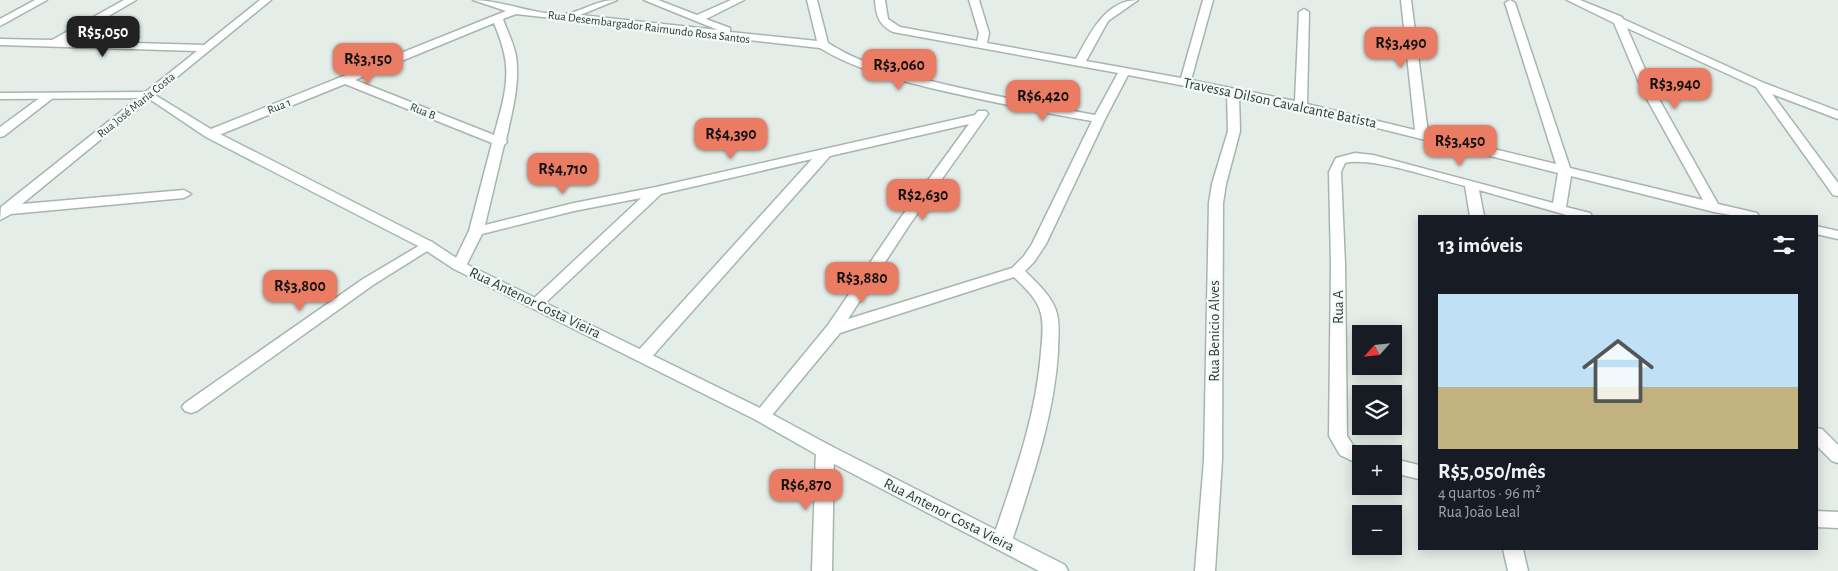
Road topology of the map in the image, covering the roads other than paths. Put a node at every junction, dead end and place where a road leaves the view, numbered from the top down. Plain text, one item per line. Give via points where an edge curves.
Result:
1 (42, 0) edge
2 (131, 0) edge
3 (266, 0) edge
4 (478, 0) edge
5 (612, 0) edge
6 (649, 0) edge
7 (739, 0) edge
8 (812, 0) edge
9 (880, 0) edge
10 (974, 0) edge
11 (1133, 0) edge
12 (1208, 0) edge
13 (1406, 0) edge
14 (1572, 0) edge
15 (1510, 3) dead end
16 (670, 4) edge
17 (515, 12) junction
18 (1304, 12) dead end
19 (567, 17) junction
20 (498, 19) junction
21 (1618, 19) junction
22 (697, 20) junction
23 (0, 23) edge
24 (751, 39) junction
25 (0, 42) edge
26 (55, 43) junction
27 (823, 45) junction
28 (981, 45) junction
29 (206, 48) junction
30 (1079, 63) junction
31 (1124, 72) junction
32 (346, 80) junction
33 (1185, 82) junction
34 (1760, 85) junction
35 (1233, 92) junction
36 (150, 95) junction
37 (0, 96) edge
38 (49, 96) junction
39 (991, 99) junction
40 (1301, 106) junction
41 (1838, 115) edge
42 (980, 118) junction
43 (1099, 119) junction
44 (0, 133) edge
45 (210, 134) junction
46 (1422, 135) junction
47 (500, 142) junction
48 (825, 154) junction
49 (1565, 171) junction
50 (1471, 184) junction
51 (656, 191) junction
52 (1838, 192) edge
53 (184, 194) dead end
54 (1714, 208) junction
55 (1558, 209) junction
56 (2, 212) edge
57 (1477, 215) edge
58 (1581, 215) edge
59 (1747, 215) edge
60 (1818, 230) edge
61 (476, 231) junction
62 (1838, 235) edge
63 (427, 245) junction
64 (460, 266) junction
65 (1017, 271) junction
66 (536, 304) junction
67 (834, 329) junction
68 (643, 356) junction
69 (191, 407) dead end
70 (762, 416) junction
71 (1818, 436) edge
72 (825, 451) junction
73 (1352, 454) edge
74 (1838, 456) edge
75 (1402, 468) edge
76 (1418, 472) edge
77 (1818, 519) edge
78 (1838, 520) edge
79 (1002, 542) junction
80 (1513, 550) edge
81 (822, 571) edge
82 (1058, 571) edge
83 (1205, 571) edge
84 (1518, 571) edge

1 - 23 street
2 - 26 street
3 - 29 street, Rua José Maria Costa
4 - 17 street, Rua Desembargador Raimundo Rosa Santos
5 - 19 street
6 - 16 street
7 - 22 street
8 - 27 street
9 - 28 street, Travessa Dilson Cavalcante Batista via 884,23 897,30
10 - 28 street via 984,33
11 - 30 street via 1104,19
12 - 33 street
13 - 46 street
14 - 21 street
15 - 49 street
16 - 22 street
17 - 19 street, Rua Desembargador Raimundo Rosa Santos
17 - 20 street, Rua 1
18 - 40 street
19 - 24 street, Rua Desembargador Raimundo Rosa Santos
20 - 32 street, Rua 1
20 - 47 street via 510,54 512,77
21 - 34 street
21 - 54 street via 1625,42 1652,97
22 - 24 street
24 - 27 street, Rua Desembargador Raimundo Rosa Santos
25 - 26 street
26 - 29 street
27 - 39 street via 872,69
28 - 30 street, Travessa Dilson Cavalcante Batista
29 - 36 street, Rua José Maria Costa
30 - 31 street, Travessa Dilson Cavalcante Batista
31 - 33 street, Travessa Dilson Cavalcante Batista
31 - 43 street
32 - 45 street, Rua 1
32 - 47 street, Rua B
33 - 35 street, Travessa Dilson Cavalcante Batista
34 - 41 street
34 - 52 street
35 - 40 street, Travessa Dilson Cavalcante Batista
35 - 83 street, Rua Benicio Alves via 1233,137 1216,203 1213,460
36 - 38 street
36 - 45 street, Rua Antenor Costa Vieira
36 - 56 street, Rua José Maria Costa
37 - 38 street
38 - 44 street
39 - 42 street
39 - 43 street
40 - 46 street, Travessa Dilson Cavalcante Batista
42 - 48 street
42 - 67 street via 904,223
43 - 65 street via 1039,244
45 - 63 street, Rua Antenor Costa Vieira
46 - 49 street, Travessa Dilson Cavalcante Batista
47 - 61 street
48 - 51 street
48 - 68 street
49 - 54 street, Travessa Dilson Cavalcante Batista
49 - 55 street
50 - 55 street
50 - 57 street
50 - 73 street, Rua A via 1355,157 1340,162 1335,172 1338,436 1341,445
51 - 61 street
51 - 66 street
53 - 56 street
54 - 59 street, Travessa Dilson Cavalcante Batista
55 - 58 street
60 - 62 street
61 - 64 street
63 - 64 street, Rua Antenor Costa Vieira
63 - 69 street via 368,282
64 - 66 street, Rua Antenor Costa Vieira
65 - 67 street
65 - 79 street via 1048,310 1049,375 1037,434
66 - 68 street, Rua Antenor Costa Vieira
67 - 70 street
68 - 70 street, Rua Antenor Costa Vieira
70 - 72 street, Rua Antenor Costa Vieira
71 - 74 street
72 - 79 street, Rua Antenor Costa Vieira
72 - 81 street
75 - 76 street
77 - 78 street
79 - 82 street, Rua Antenor Costa Vieira
80 - 84 street

